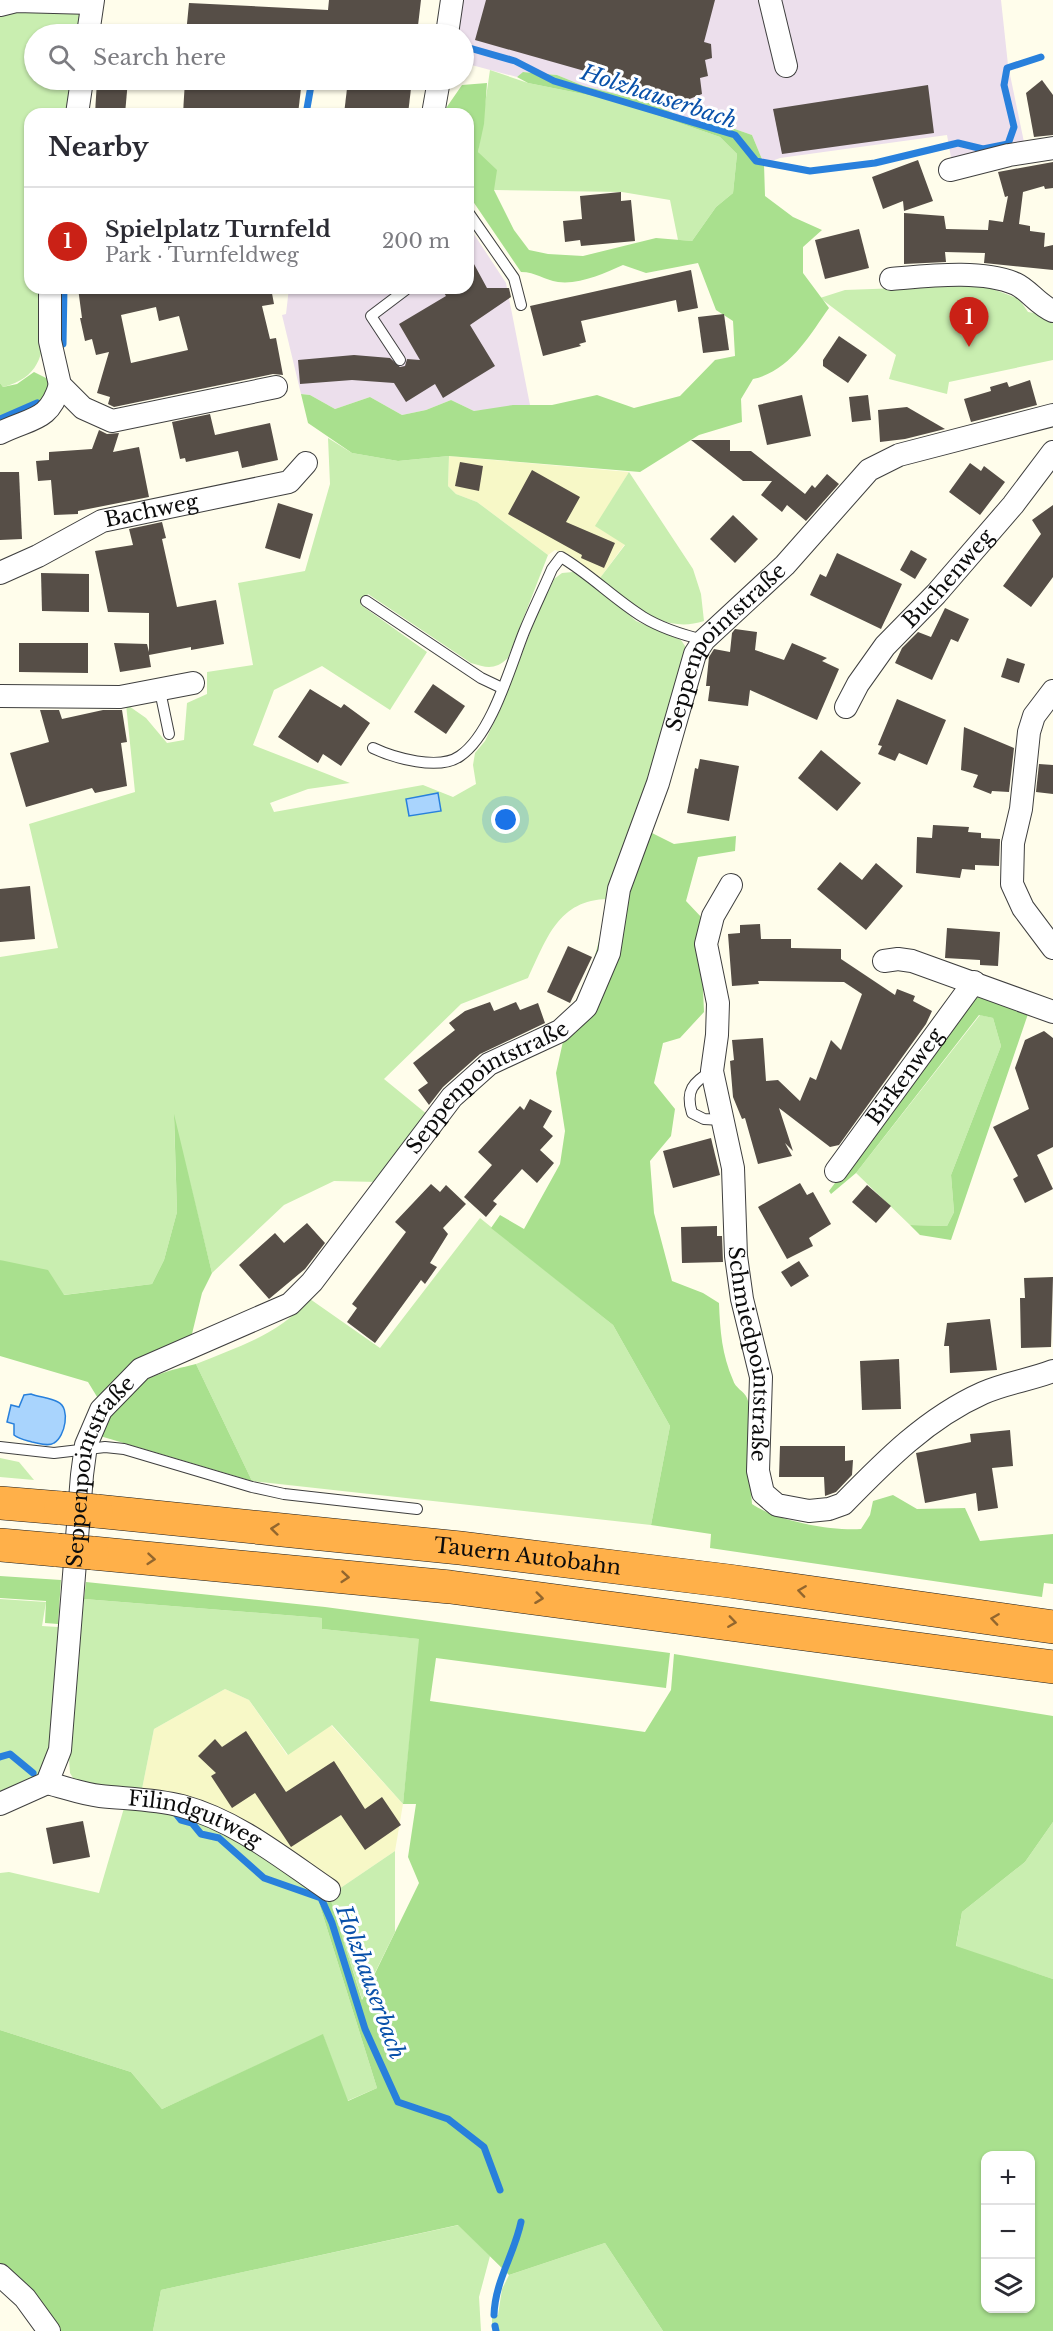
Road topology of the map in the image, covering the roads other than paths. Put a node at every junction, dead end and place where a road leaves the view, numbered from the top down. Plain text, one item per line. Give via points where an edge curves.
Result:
1 (452, 0) edge
2 (770, 0) edge
3 (92, 1) edge
4 (0, 5) edge
5 (89, 24) edge
6 (448, 24) edge
7 (786, 66) dead end
8 (81, 90) edge
9 (437, 90) edge
10 (78, 108) edge
11 (434, 108) edge
12 (1053, 148) edge
13 (950, 170) dead end
14 (474, 221) edge
15 (891, 279) dead end
16 (50, 294) edge
17 (400, 294) edge
18 (521, 305) dead end
19 (1053, 310) edge
20 (400, 360) dead end
21 (60, 385) junction
22 (276, 387) dead end
23 (1053, 415) edge
24 (0, 433) edge
25 (1053, 453) edge
26 (306, 463) dead end
27 (0, 573) edge
28 (366, 601) dead end
29 (704, 640) junction
30 (193, 683) dead end
31 (502, 688) junction
32 (160, 691) junction
33 (1053, 691) edge
34 (0, 696) edge
35 (846, 706) dead end
36 (170, 734) dead end
37 (373, 748) dead end
38 (730, 885) dead end
39 (1053, 948) edge
40 (884, 961) dead end
41 (974, 982) junction
42 (1053, 1012) edge
43 (836, 1171) dead end
44 (1053, 1371) edge
45 (0, 1447) edge
46 (86, 1449) junction
47 (0, 1503) edge
48 (417, 1509) dead end
49 (0, 1545) edge
50 (1053, 1627) edge
51 (1053, 1667) edge
52 (47, 1783) junction
53 (0, 1804) edge
54 (329, 1890) dead end
55 (0, 2275) edge
56 (49, 2331) edge

1 - 6 street
2 - 7 street
3 - 4 street via 16,1
3 - 5 street
8 - 10 street
9 - 11 street
12 - 13 street
14 - 18 lane via 514,278
15 - 19 street via 934,275 1008,281
16 - 21 street via 50,341
17 - 20 lane via 371,316
21 - 22 street via 83,408 112,421
21 - 24 street via 54,404 44,415
23 - 29 street, Seppenpointstraße via 899,455 868,470 785,565
25 - 35 street, Buchenweg via 936,594 885,646
26 - 27 street, Bachweg via 290,482 102,521
28 - 31 lane
29 - 31 lane via 644,618 561,557 552,569
29 - 46 street, Seppenpointstraße via 695,654 658,783 619,889 609,953 586,1007 560,1031 489,1064 452,1097 312,1282 290,1304 141,1369 101,1410
30 - 32 street
31 - 37 lane via 480,734 460,756 444,763 394,758
32 - 34 street via 120,697
32 - 36 lane
33 - 39 street via 1034,716 1029,732 1021,809 1013,843 1012,884 1023,908
38 - 44 street, Schmiedpointstraße via 713,916 706,944 718,1003 712,1071 733,1168 736,1256 742,1299 761,1377 758,1471 763,1493 777,1505 809,1511 843,1504 916,1433 960,1404 986,1391
40 - 41 street via 912,961
41 - 42 street
41 - 43 street, Birkenweg
45 - 46 lane via 54,1453
46 - 48 lane via 124,1449 284,1494
46 - 52 street, Seppenpointstraße via 60,1750
50 -> 47 highway, Tauern Autobahn, bridge via 729,1581 472,1550
49 -> 51 highway, Tauern Autobahn, bridge via 450,1587
52 - 53 street
52 - 54 street, Filindgutweg via 97,1796 182,1806 209,1815 253,1837
55 - 56 street via 25,2298

